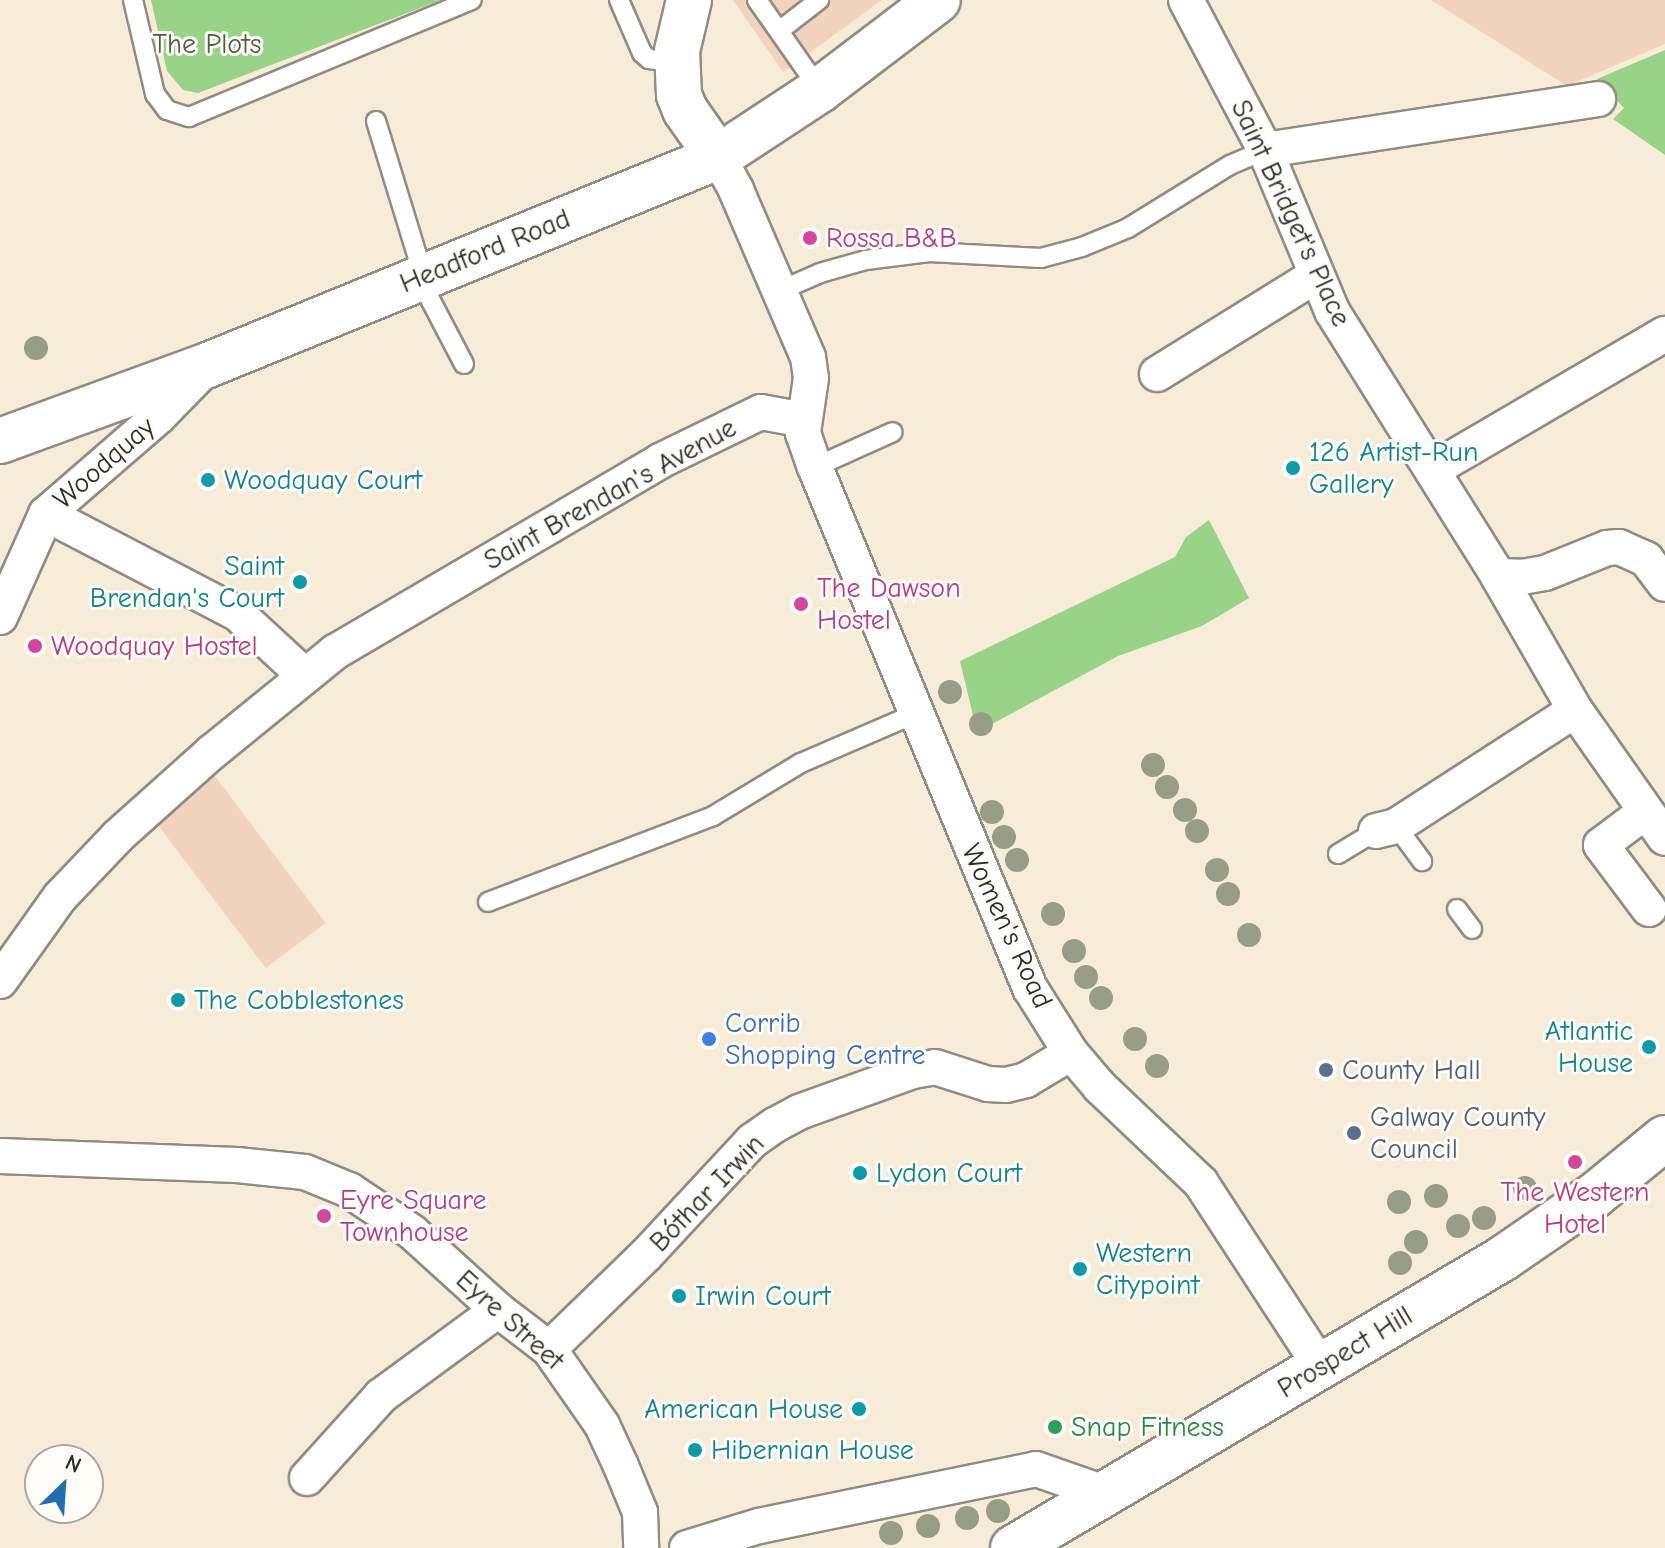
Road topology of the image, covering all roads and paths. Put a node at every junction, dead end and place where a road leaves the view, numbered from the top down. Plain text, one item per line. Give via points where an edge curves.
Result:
1 (133, 0) edge
2 (472, 0) edge
3 (619, 0) edge
4 (689, 0) edge
5 (757, 0) edge
6 (819, 0) edge
7 (1186, 0) edge
8 (914, 12) edge
9 (779, 31) junction
10 (676, 63) junction
11 (820, 90) junction
12 (1598, 99) dead end
13 (376, 121) dead end
14 (1265, 150) junction
15 (718, 157) junction
16 (421, 276) junction
17 (1315, 276) junction
18 (779, 291) junction
19 (1665, 334) edge
20 (464, 364) dead end
21 (208, 365) junction
22 (1157, 374) dead end
23 (804, 420) junction
24 (893, 432) dead end
25 (1, 439) edge
26 (815, 467) junction
27 (1432, 470) junction
28 (46, 514) junction
29 (1498, 576) junction
30 (1665, 584) edge
31 (0, 617) edge
32 (304, 675) junction
33 (1575, 710) junction
34 (914, 714) junction
35 (1655, 825) edge
36 (1386, 829) junction
37 (1338, 854) dead end
38 (1422, 861) dead end
39 (488, 902) dead end
40 (1457, 909) dead end
41 (1649, 909) dead end
42 (1472, 929) dead end
43 (0, 981) edge
44 (1071, 1053) junction
45 (1665, 1138) edge
46 (0, 1156) edge
47 (1665, 1180) edge
48 (1595, 1195) junction
49 (498, 1310) junction
50 (549, 1349) junction
51 (1321, 1367) junction
52 (307, 1478) dead end
53 (1105, 1493) junction
54 (641, 1548) edge
55 (687, 1548) edge
56 (1013, 1548) edge

1 - 2 lane via 155,94 167,110 189,117
3 - 10 lane via 642,53
4 - 10 main road
5 - 9 lane
6 - 9 lane
7 - 14 street, Saint Bridget's Place
8 - 11 main road, Headford Road
9 - 11 lane
10 - 15 main road via 685,110
11 - 15 main road, Headford Road
12 - 14 street
13 - 16 lane
14 - 17 street, Saint Bridget's Place
14 - 18 lane via 1230,165 1128,228 1082,247 1041,258 929,252 866,260
15 - 16 main road, Headford Road
15 - 18 street
16 - 20 lane
16 - 21 main road, Headford Road
17 - 22 street
17 - 27 street, Saint Bridget's Place
18 - 23 street via 810,367
19 - 27 street
21 - 25 main road, Headford Road
21 - 28 street, Woodquay via 158,417
23 - 26 street, Women's Road
23 - 32 street, Saint Brendan's Avenue via 761,412 660,461
24 - 26 lane
26 - 34 street, Women's Road
27 - 29 street, Saint Bridget's Place
28 - 31 street, Woodquay
28 - 32 street via 238,614
29 - 30 street via 1545,573 1619,547 1646,559
29 - 33 street, Saint Bridget's Place
32 - 43 street, Saint Brendan's Avenue via 118,836 60,897
33 - 35 street, Saint Bridget's Place
33 - 36 street
34 - 39 lane via 801,763 713,816
34 - 44 street, Women's Road via 1030,988
35 - 41 street via 1601,845
36 - 37 lane
36 - 38 lane
40 - 42 lane
44 - 50 street, Bóthar Irwin via 1026,1080 1006,1085 935,1067 913,1071 775,1125 752,1141
44 - 51 street, Women's Road via 1201,1183
45 - 48 main road, Prospect Hill
46 - 49 street, Eyre Street via 305,1172 349,1190 412,1232
47 - 48 main road via 1648,1179
48 - 51 main road, Prospect Hill via 1502,1259
49 - 50 street, Eyre Street
49 - 52 street via 381,1396
50 - 54 street, Eyre Street via 602,1425 621,1466 640,1512
51 - 53 main road, Prospect Hill
53 - 55 street via 1036,1469 759,1526
53 - 56 main road, Prospect Hill

